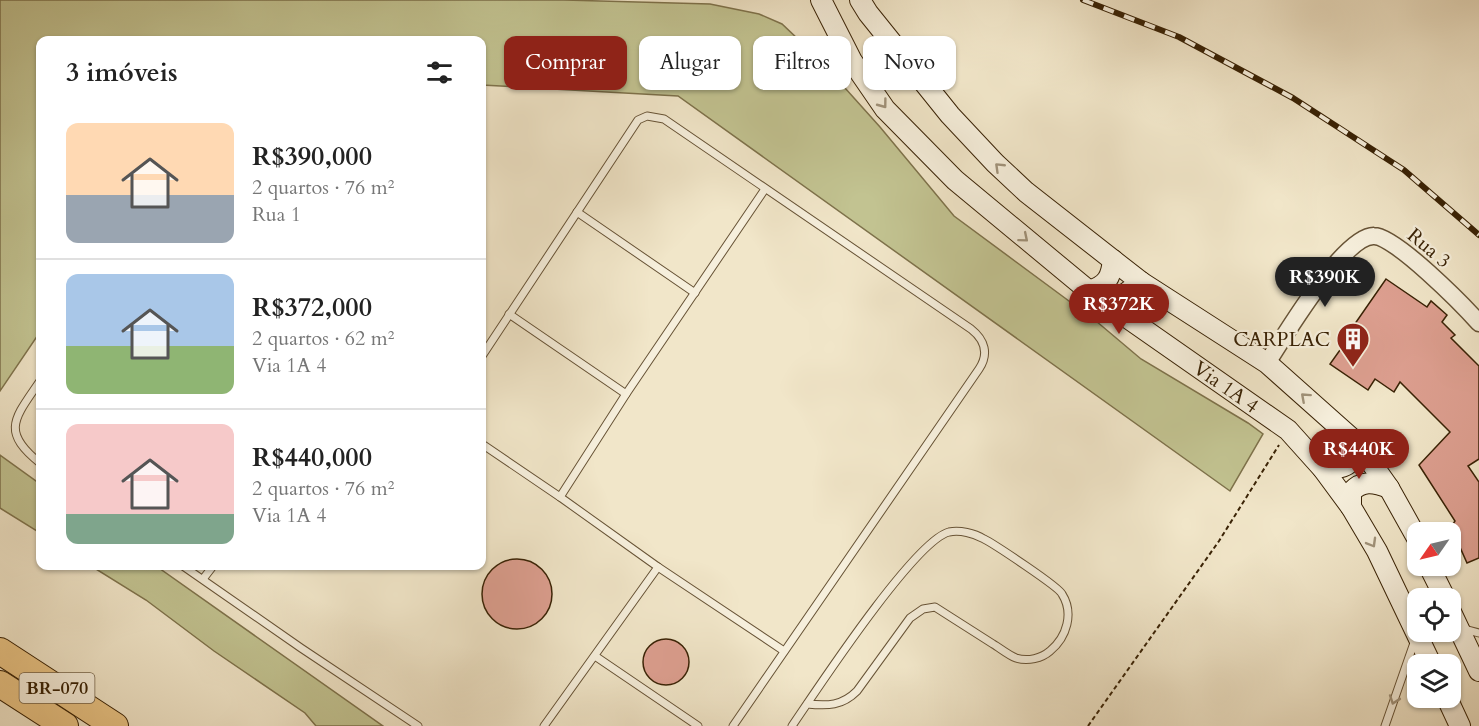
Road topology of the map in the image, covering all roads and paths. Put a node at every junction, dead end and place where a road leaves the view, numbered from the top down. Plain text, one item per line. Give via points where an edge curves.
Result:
1 (821, 0) edge
2 (860, 0) edge
3 (765, 189) junction
4 (578, 212) junction
5 (1113, 260) junction
6 (1141, 282) junction
7 (1089, 291) junction
8 (695, 293) junction
9 (1119, 312) junction
10 (508, 314) junction
11 (1479, 322) edge
12 (486, 350) edge
13 (1267, 363) junction
14 (36, 387) edge
15 (626, 394) junction
16 (1288, 430) junction
17 (1358, 444) junction
18 (486, 447) edge
19 (36, 460) edge
20 (1323, 469) junction
21 (1389, 488) junction
22 (560, 497) junction
23 (1351, 507) junction
24 (1408, 522) edge
25 (658, 567) junction
26 (189, 570) edge
27 (210, 570) edge
28 (203, 579) junction
29 (1407, 613) edge
30 (1461, 622) edge
31 (1461, 632) edge
32 (1479, 633) edge
33 (1414, 642) edge
34 (0, 651) edge
35 (784, 651) junction
36 (595, 656) junction
37 (1479, 671) edge
38 (0, 684) edge
39 (807, 704) junction
40 (1452, 708) edge
41 (65, 726) edge
42 (115, 726) edge
43 (418, 726) edge
44 (544, 726) edge
45 (698, 726) edge
46 (733, 726) edge
47 (792, 726) edge
48 (1088, 726) edge
49 (1384, 726) edge
50 (1460, 726) edge

1 -> 7 main road, Via 1A 4 via 852,61 885,109 956,180
5 -> 2 main road, Via 1A 4 via 995,163 950,115
3 - 4 lane via 664,119 647,116 638,120
3 - 8 lane
3 - 35 lane via 971,329 983,341 986,351 980,369
4 - 8 lane
4 - 10 lane
5 - 6 main road, Via 1A 4
5 - 7 main road via 1109,279
6 - 9 main road via 1122,297
6 - 13 main road, Via 1A 4
7 - 9 main road, Via 1A 4
8 - 15 lane
9 - 16 main road, Via 1A 4
10 - 12 lane
10 - 15 lane
11 - 13 street, Rua 3 via 1389,242 1364,237 1334,265
17 -> 13 main road, Via 1A 4
14 - 19 lane via 16,417 13,432 23,450
15 - 22 lane
16 - 20 main road, Via 1A 4
16 - 48 path via 1219,541
17 - 20 main road via 1350,464
17 - 21 main road, Via 1A 4
18 - 22 lane
20 - 23 main road, Via 1A 4
21 - 23 main road via 1362,483 1350,492
21 - 24 main road, Via 1A 4
22 - 25 lane
23 -> 29 main road, Via 1A 4
25 - 35 lane
25 - 36 lane
26 - 28 lane
27 - 28 lane
28 - 43 lane
30 - 32 lane
31 - 37 main road
33 -> 49 lane
34 - 42 highway, BR-070
35 - 46 lane
36 - 44 lane
36 - 45 lane
38 - 41 highway, BR-070
39 - 39 lane via 830,706 849,699 910,618 923,609 935,607 1017,658 1033,659 1058,645 1069,617 1068,606 1061,591 984,538 948,532 919,554 851,639
39 - 47 lane
40 - 50 main road

